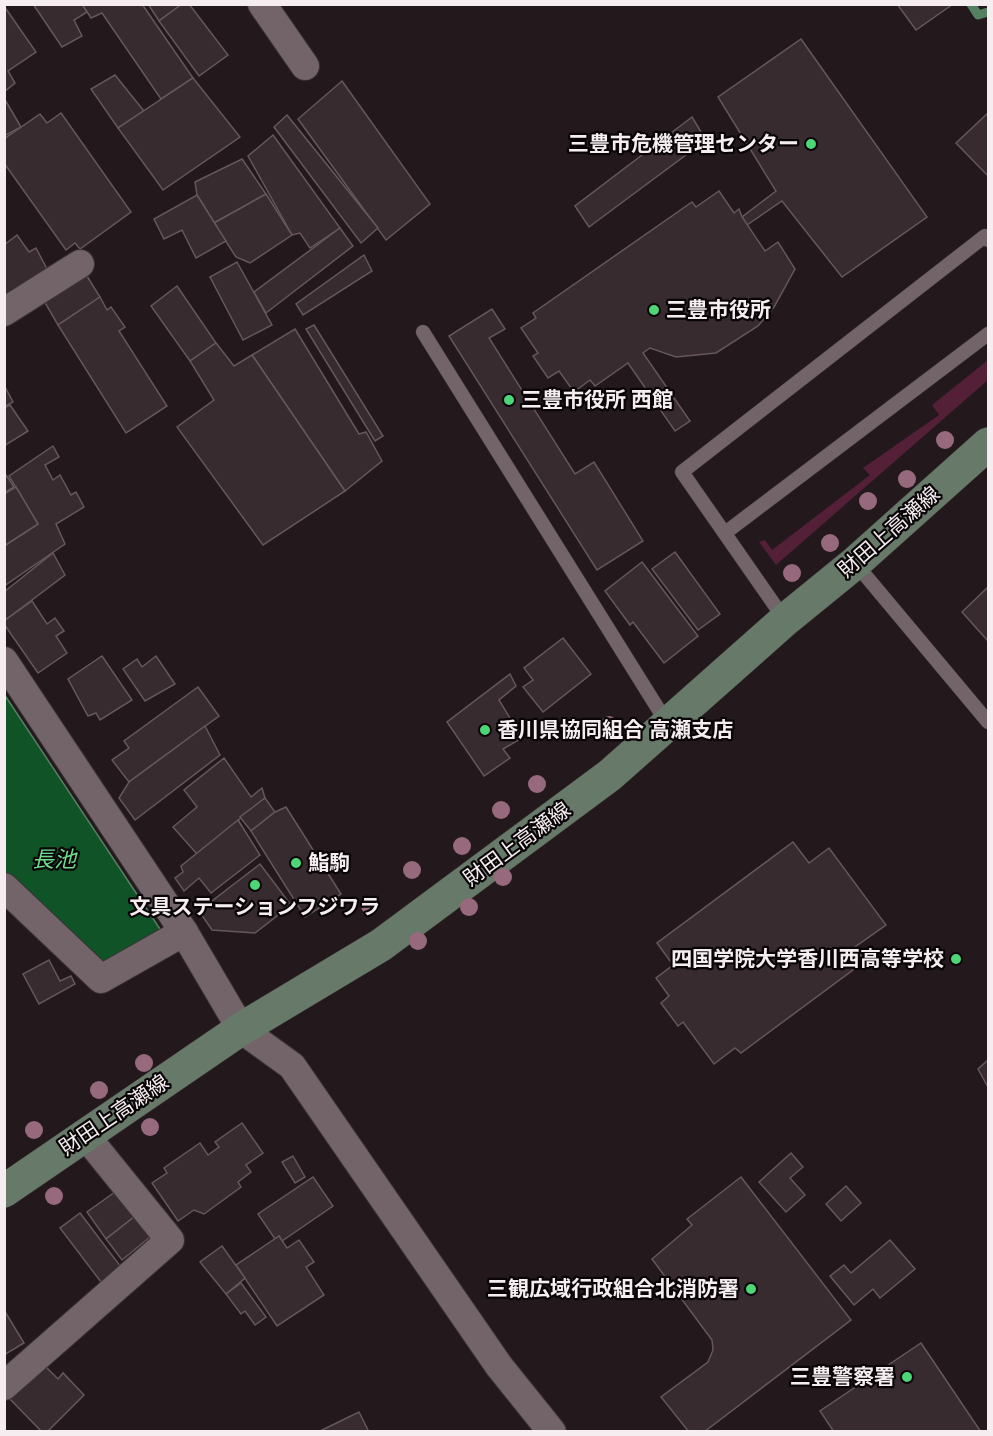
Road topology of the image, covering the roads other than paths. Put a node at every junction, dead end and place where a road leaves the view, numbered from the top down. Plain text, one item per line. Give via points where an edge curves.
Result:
1 (262, 4) edge
2 (305, 66) dead end
3 (988, 240) edge
4 (80, 264) dead end
5 (4, 312) edge
6 (423, 332) dead end
7 (988, 334) edge
8 (988, 444) edge
9 (726, 533) junction
10 (855, 563) junction
11 (785, 620) junction
12 (4, 661) edge
13 (988, 722) edge
14 (669, 725) junction
15 (4, 887) edge
16 (184, 932) junction
17 (241, 1029) junction
18 (85, 1135) junction
19 (4, 1191) edge
20 (4, 1386) edge
21 (552, 1431) edge

1 - 2 street
3 - 9 lane via 985,236 682,472
4 - 5 street
6 - 14 lane
7 - 9 lane
8 - 10 main road, 財田上高瀬線
9 - 11 lane
10 - 11 main road, 財田上高瀬線
10 - 13 lane
11 - 14 main road, 財田上高瀬線
12 - 16 street
14 - 17 main road, 財田上高瀬線 via 610,776 381,945
15 - 16 street via 100,979
16 - 17 street
17 - 18 main road, 財田上高瀬線
17 - 21 street via 292,1066 499,1366
18 - 19 main road, 財田上高瀬線
18 - 20 street via 170,1240

